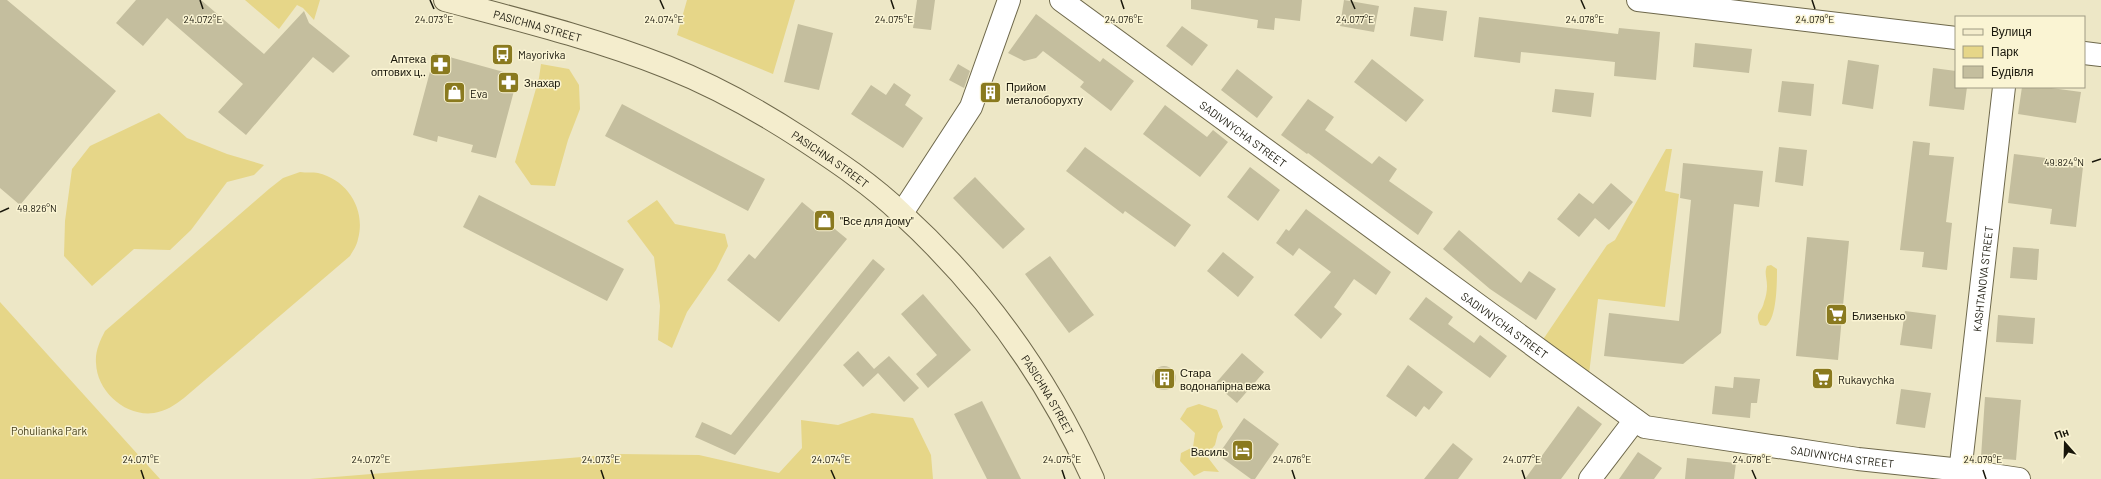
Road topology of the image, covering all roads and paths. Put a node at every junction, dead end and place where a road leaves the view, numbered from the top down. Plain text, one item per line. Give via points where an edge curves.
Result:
1 (446, 0) edge
2 (1010, 0) edge
3 (1060, 0) edge
4 (1638, 0) edge
5 (1785, 9) edge
6 (1955, 38) edge
7 (2085, 53) edge
8 (2101, 55) edge
9 (2004, 88) edge
10 (902, 213) junction
11 (1635, 420) junction
12 (1962, 474) edge
13 (1093, 479) edge
14 (1590, 479) edge
15 (2019, 479) edge

1 - 10 main road, PASICHNA STREET via 580,37 706,83 752,106 815,147
2 - 10 street via 971,107
3 - 11 street, SADIVNYCHA STREET
4 - 5 street
5 - 6 street
7 - 8 street
9 - 12 street, KASHTANOVA STREET
10 - 13 main road, PASICHNA STREET via 960,273 1016,342 1062,415
11 - 12 street, SADIVNYCHA STREET via 1645,427
11 - 14 street
12 - 15 street, SADIVNYCHA STREET

